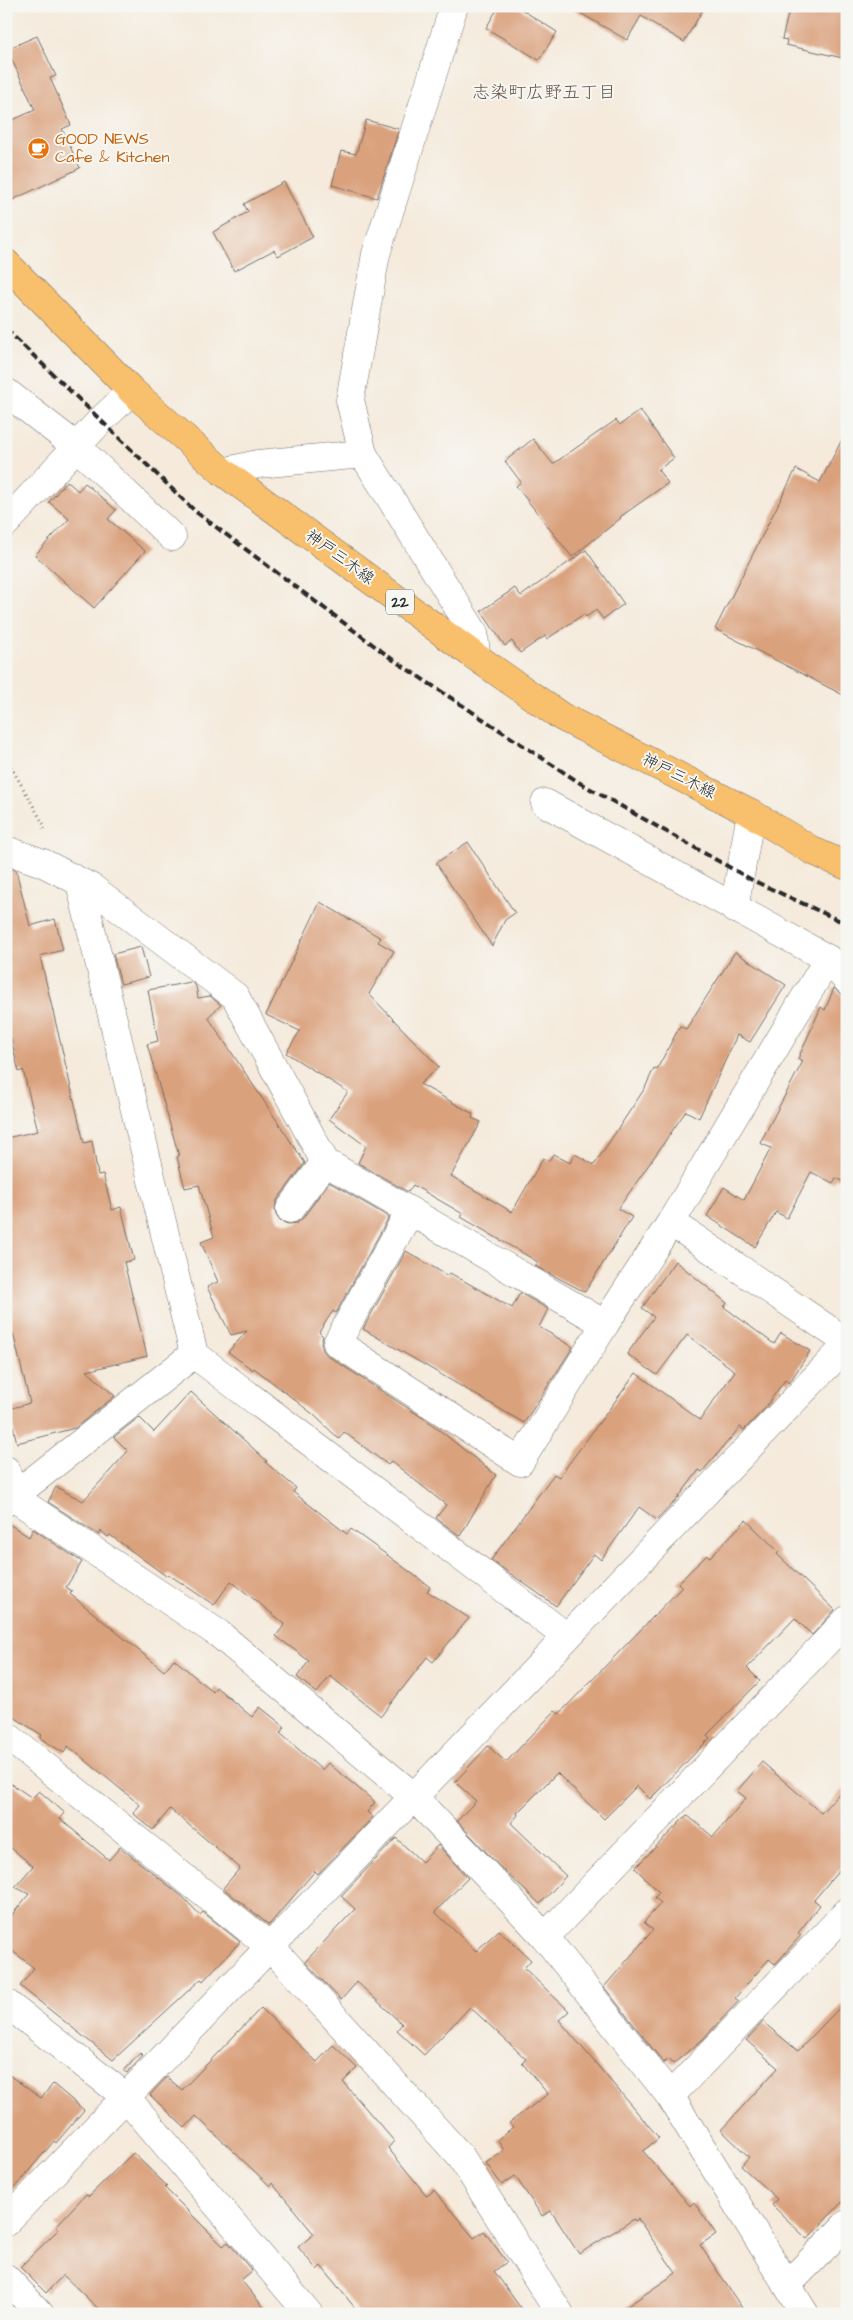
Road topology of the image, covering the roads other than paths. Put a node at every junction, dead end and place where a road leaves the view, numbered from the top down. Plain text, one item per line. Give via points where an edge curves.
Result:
1 (454, 6) edge
2 (6, 264) edge
3 (132, 391) junction
4 (6, 392) edge
5 (77, 448) junction
6 (363, 454) junction
7 (223, 472) junction
8 (6, 523) edge
9 (172, 536) dead end
10 (476, 657) junction
11 (545, 803) dead end
12 (751, 813) junction
13 (6, 850) edge
14 (847, 866) edge
15 (80, 883) junction
16 (734, 909) junction
17 (828, 959) junction
18 (847, 980) edge
19 (325, 1162) junction
20 (290, 1209) dead end
21 (410, 1211) junction
22 (671, 1222) junction
23 (605, 1324) junction
24 (847, 1344) edge
25 (194, 1354) junction
26 (6, 1470) edge
27 (10, 1500) edge
28 (847, 1620) edge
29 (568, 1637) junction
30 (6, 1735) edge
31 (414, 1797) junction
32 (847, 1912) edge
33 (545, 1937) junction
34 (271, 1946) junction
35 (6, 2002) edge
36 (670, 2096) junction
37 (126, 2097) junction
38 (6, 2222) edge
39 (847, 2224) edge
40 (6, 2278) edge
41 (788, 2284) junction
42 (40, 2314) edge
43 (310, 2314) edge
44 (560, 2314) edge
45 (805, 2314) edge

1 - 6 street via 376,254 350,400
2 - 3 main road, 神戸三木線 / 22
3 - 5 street
3 - 7 main road, 神戸三木線 / 22
4 - 5 street
5 - 8 street
5 - 9 street
6 - 7 street via 258,464
6 - 10 street via 474,633
7 - 10 main road, 神戸三木線 / 22
10 - 12 main road, 神戸三木線 / 22 via 562,717
11 - 16 street
12 - 14 main road, 神戸三木線 / 22 via 813,851
12 - 16 street
13 - 15 street via 43,863
15 - 19 street via 92,888 235,996
15 - 25 street
16 - 17 street
17 - 18 street
17 - 22 street
19 - 20 street
19 - 21 street
21 - 23 street
21 - 23 street via 337,1343 520,1462
22 - 23 street
22 - 24 street
24 - 29 street
25 - 27 street
25 - 29 street
26 - 27 street
27 - 31 street via 219,1634
28 - 33 street
29 - 31 street
30 - 34 street
31 - 33 street
31 - 34 street
32 - 36 street
33 - 36 street
34 - 37 street
34 - 44 street via 461,2157
35 - 37 street
36 - 41 street
37 - 38 street
37 - 43 street
39 - 41 street
40 - 42 street
41 - 45 street

